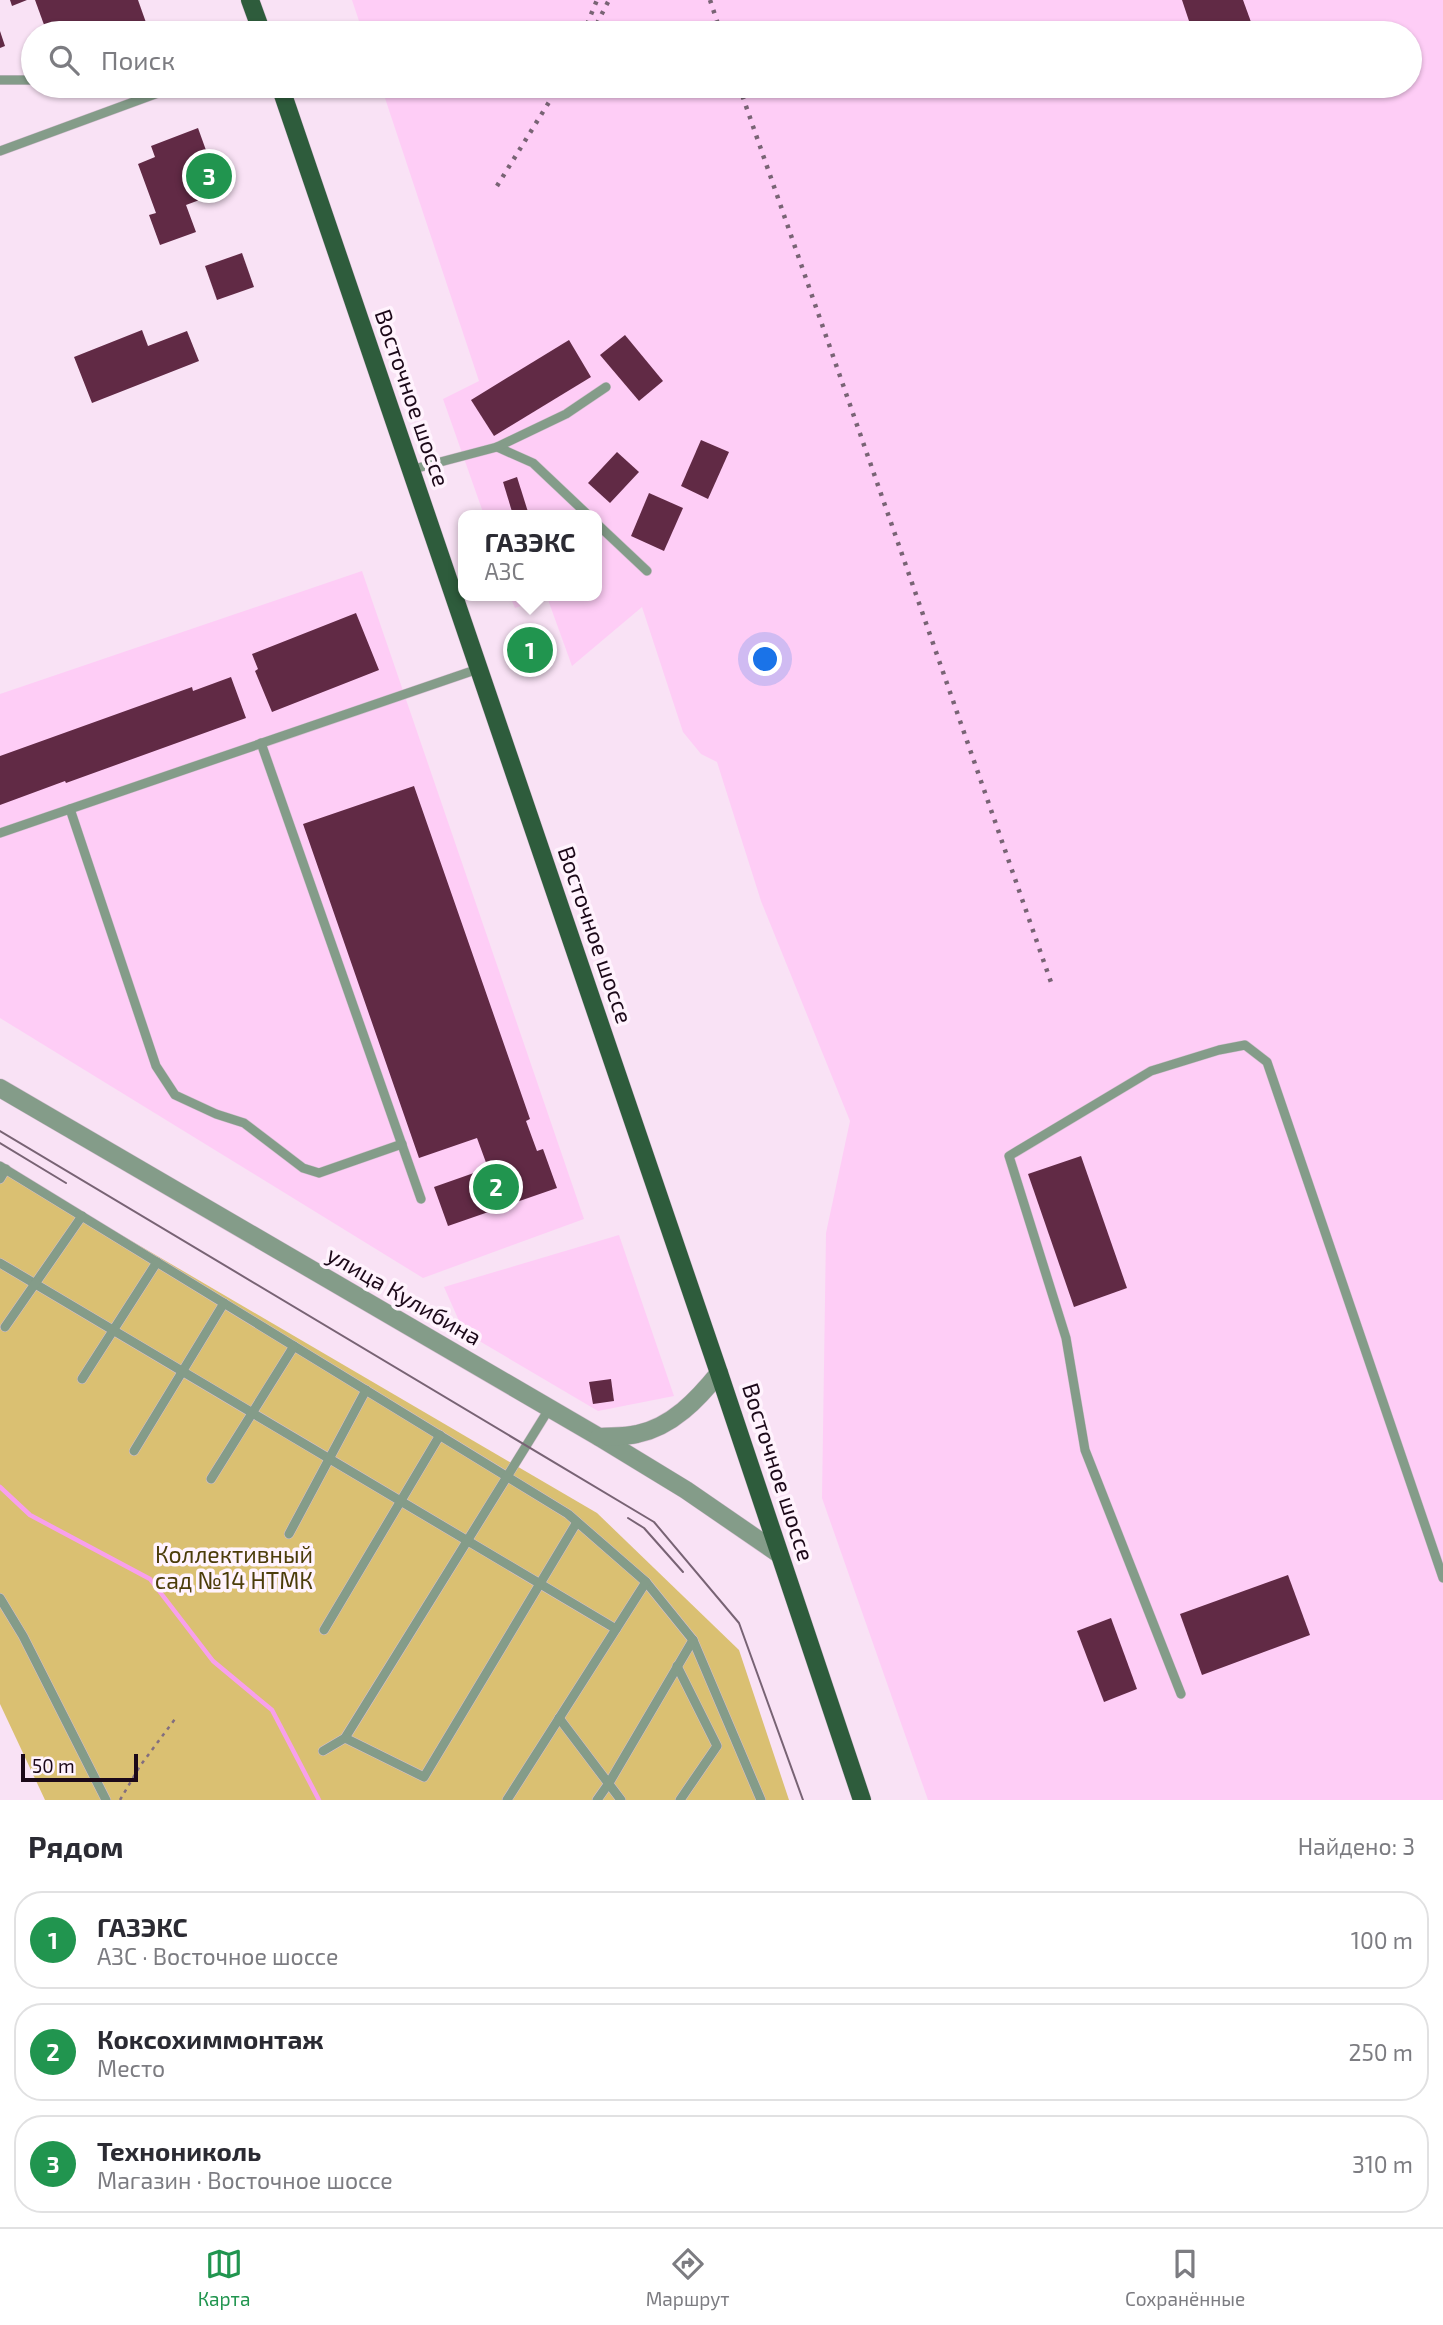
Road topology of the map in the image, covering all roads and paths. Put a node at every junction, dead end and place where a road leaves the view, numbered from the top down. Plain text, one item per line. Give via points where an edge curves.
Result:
1 (250, 0) edge
2 (258, 21) edge
3 (0, 80) edge
4 (21, 80) edge
5 (144, 98) edge
6 (284, 98) edge
7 (0, 150) edge
8 (606, 387) dead end
9 (497, 447) junction
10 (410, 470) junction
11 (584, 510) edge
12 (602, 528) edge
13 (647, 571) dead end
14 (478, 669) junction
15 (261, 743) junction
16 (70, 809) junction
17 (0, 833) edge
18 (0, 1087) edge
19 (401, 1144) junction
20 (3, 1167) edge
21 (0, 1180) edge
22 (421, 1199) dead end
23 (82, 1216) junction
24 (157, 1262) junction
25 (0, 1263) edge
26 (35, 1284) junction
27 (224, 1303) junction
28 (5, 1327) dead end
29 (113, 1330) junction
30 (294, 1346) junction
31 (182, 1371) junction
32 (719, 1373) junction
33 (82, 1379) dead end
34 (366, 1390) junction
35 (549, 1409) junction
36 (252, 1413) junction
37 (440, 1435) junction
38 (599, 1437) junction
39 (134, 1451) dead end
40 (329, 1459) junction
41 (507, 1476) junction
42 (211, 1479) dead end
43 (401, 1501) junction
44 (577, 1522) junction
45 (289, 1534) dead end
46 (467, 1541) junction
47 (779, 1554) junction
48 (1443, 1578) edge
49 (646, 1582) junction
50 (540, 1584) junction
51 (0, 1598) edge
52 (616, 1629) junction
53 (324, 1630) dead end
54 (693, 1640) junction
55 (677, 1666) junction
56 (1181, 1694) dead end
57 (559, 1718) junction
58 (175, 1719) dead end
59 (345, 1738) junction
60 (323, 1751) dead end
61 (609, 1783) junction
62 (106, 1800) edge
63 (120, 1800) edge
64 (507, 1800) edge
65 (597, 1800) edge
66 (621, 1800) edge
67 (680, 1800) edge
68 (761, 1800) edge
69 (862, 1800) edge

1 - 2 main road
3 - 4 lane
5 - 7 lane
6 - 10 main road, Восточное шоссе
8 - 9 lane via 566,414
9 - 10 lane
9 - 11 lane via 533,463
10 - 14 main road, Восточное шоссе
12 - 13 lane
14 - 15 lane
14 - 32 main road, Восточное шоссе
15 - 16 lane
15 - 19 lane
16 - 17 lane
16 - 19 lane via 156,1066 175,1095 244,1123 303,1168 320,1173
18 - 35 street, улица Кулибина
19 - 22 lane
20 - 21 lane
20 - 23 lane
23 - 24 lane
23 - 26 lane
24 - 27 lane
24 - 29 lane
25 - 26 lane
26 - 28 lane
26 - 29 lane
27 - 30 lane
27 - 31 lane
29 - 31 lane
29 - 33 lane
30 - 34 lane
30 - 36 lane
31 - 36 lane
31 - 39 lane
32 - 38 street via 698,1399 670,1421 639,1434
32 - 47 main road, Восточное шоссе
34 - 37 lane
34 - 40 lane
35 - 38 street, улица Кулибина
35 - 41 lane
36 - 40 lane
36 - 42 lane
37 - 41 lane
37 - 43 lane
38 - 47 street, улица Кулибина
40 - 43 lane
40 - 45 lane
41 - 44 lane
41 - 46 lane
43 - 46 lane
43 - 53 lane
44 - 49 lane
44 - 50 lane
46 - 50 lane
46 - 59 lane
47 - 69 main road, Восточное шоссе
48 - 56 lane via 1267,1062 1245,1045 1151,1071 1009,1156 1066,1338 1085,1450
49 - 52 lane
49 - 54 lane
50 - 52 lane
50 - 59 lane via 424,1777
51 - 62 lane
52 - 57 lane
54 - 55 lane
54 - 68 lane
55 - 61 lane
55 - 67 lane via 717,1746
57 - 61 lane
57 - 64 lane
58 - 63 path
59 - 60 lane
61 - 65 lane
61 - 66 lane

